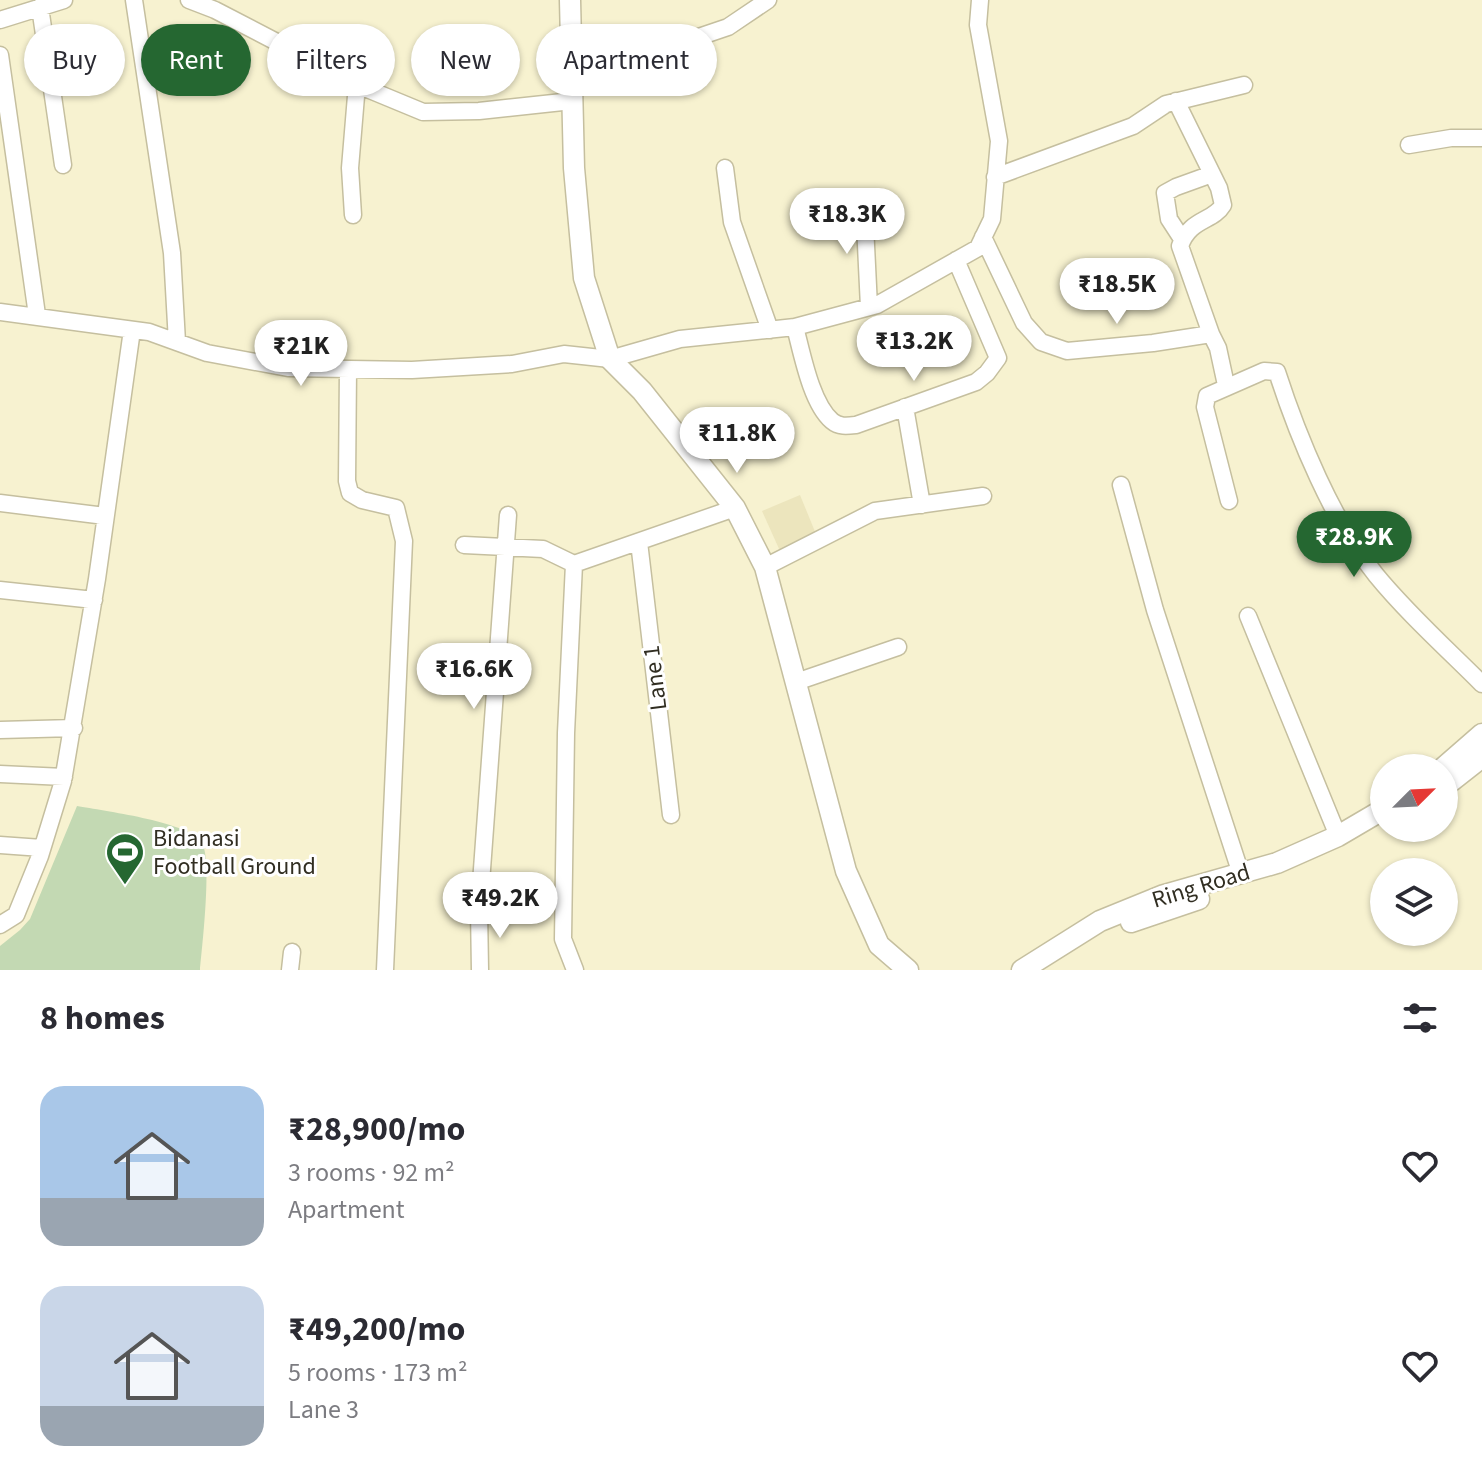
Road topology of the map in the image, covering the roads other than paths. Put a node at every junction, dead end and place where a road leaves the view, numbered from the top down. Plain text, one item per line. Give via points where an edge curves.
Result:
1 (134, 0) edge
2 (189, 0) edge
3 (570, 0) edge
4 (768, 0) edge
5 (980, 0) edge
6 (52, 3) edge
7 (0, 20) edge
8 (571, 24) edge
9 (717, 31) edge
10 (267, 37) edge
11 (0, 55) edge
12 (1244, 85) dead end
13 (356, 96) edge
14 (385, 96) edge
15 (572, 96) edge
16 (572, 101) junction
17 (1176, 101) junction
18 (1482, 138) edge
19 (1409, 145) dead end
20 (63, 165) dead end
21 (725, 168) dead end
22 (1212, 174) junction
23 (995, 177) junction
24 (864, 204) dead end
25 (353, 215) dead end
26 (983, 237) junction
27 (1182, 239) junction
28 (956, 260) junction
29 (869, 307) junction
30 (0, 312) edge
31 (37, 315) junction
32 (795, 327) junction
33 (132, 330) junction
34 (770, 330) junction
35 (1211, 334) junction
36 (177, 342) junction
37 (610, 359) junction
38 (348, 369) junction
39 (1226, 385) junction
40 (905, 407) junction
41 (1121, 485) dead end
42 (983, 496) dead end
43 (1229, 501) dead end
44 (0, 503) edge
45 (922, 505) junction
46 (735, 508) junction
47 (508, 515) dead end
48 (105, 516) junction
49 (639, 542) junction
50 (464, 545) dead end
51 (507, 547) junction
52 (574, 564) junction
53 (765, 567) junction
54 (0, 590) edge
55 (94, 600) junction
56 (1248, 616) dead end
57 (898, 647) dead end
58 (796, 682) junction
59 (1482, 684) edge
60 (74, 728) junction
61 (0, 730) edge
62 (1482, 734) edge
63 (1458, 755) edge
64 (1482, 757) edge
65 (0, 774) edge
66 (1458, 776) edge
67 (64, 777) junction
68 (671, 815) dead end
69 (1370, 817) edge
70 (1370, 832) edge
71 (1338, 836) junction
72 (0, 845) edge
73 (42, 848) junction
74 (1241, 874) junction
75 (0, 925) edge
76 (292, 952) dead end
77 (900, 968) edge
78 (290, 970) edge
79 (385, 970) edge
80 (480, 970) edge
81 (575, 970) edge
82 (1022, 970) edge
83 (1044, 970) edge

1 - 36 street via 172,253
2 - 10 street
3 - 8 main road
4 - 9 street
5 - 23 street via 978,25 999,141
6 - 7 street
6 - 20 street
11 - 31 street
12 - 17 street
13 - 25 street via 350,168
14 - 16 street via 423,112
15 - 16 main road
16 - 37 main road via 584,278
17 - 22 street
17 - 23 street via 1133,126
18 - 19 street
21 - 34 street via 732,222
22 - 27 street via 1223,205
22 - 27 street via 1165,193 1169,219
23 - 26 street via 992,219
24 - 29 street
26 - 28 street via 978,248
26 - 35 street via 1024,323 1041,342 1067,351
27 - 35 street
28 - 29 street
28 - 40 street via 998,358 976,382
29 - 32 street
30 - 31 street
31 - 33 street
32 - 34 street
32 - 40 street via 814,391 830,420 856,425
33 - 36 street
33 - 48 street
34 - 37 street via 680,339
35 - 39 street
36 - 38 street via 288,368
37 - 38 street via 564,354 512,364
37 - 46 main road
38 - 79 street via 350,493 396,508 404,541
39 - 43 street via 1207,396 1205,407
39 - 59 street via 1264,371 1277,372 1294,425 1346,530 1376,575
40 - 45 street
41 - 74 street via 1155,610
42 - 45 street
44 - 48 street
45 - 53 street via 875,511
46 - 49 street
46 - 53 main road
47 - 51 street
48 - 55 street
49 - 52 street
49 - 68 street, Lane 1
50 - 51 street
51 - 52 street via 543,549
51 - 80 street via 479,910
52 - 81 street via 563,939
53 - 58 main road
54 - 55 street
55 - 60 street
56 - 71 street
57 - 58 street
58 - 77 main road via 846,871 879,945
60 - 61 street
60 - 67 street
62 - 63 main road
64 - 66 main road
65 - 67 street
67 - 73 street
69 - 71 main road, Ring Road
70 - 83 main road, Ring Road via 1288,872 1111,929
71 - 74 main road, Ring Road
72 - 73 street
73 - 75 street via 16,915
74 - 82 main road, Ring Road via 1164,895 1100,921
76 - 78 street

